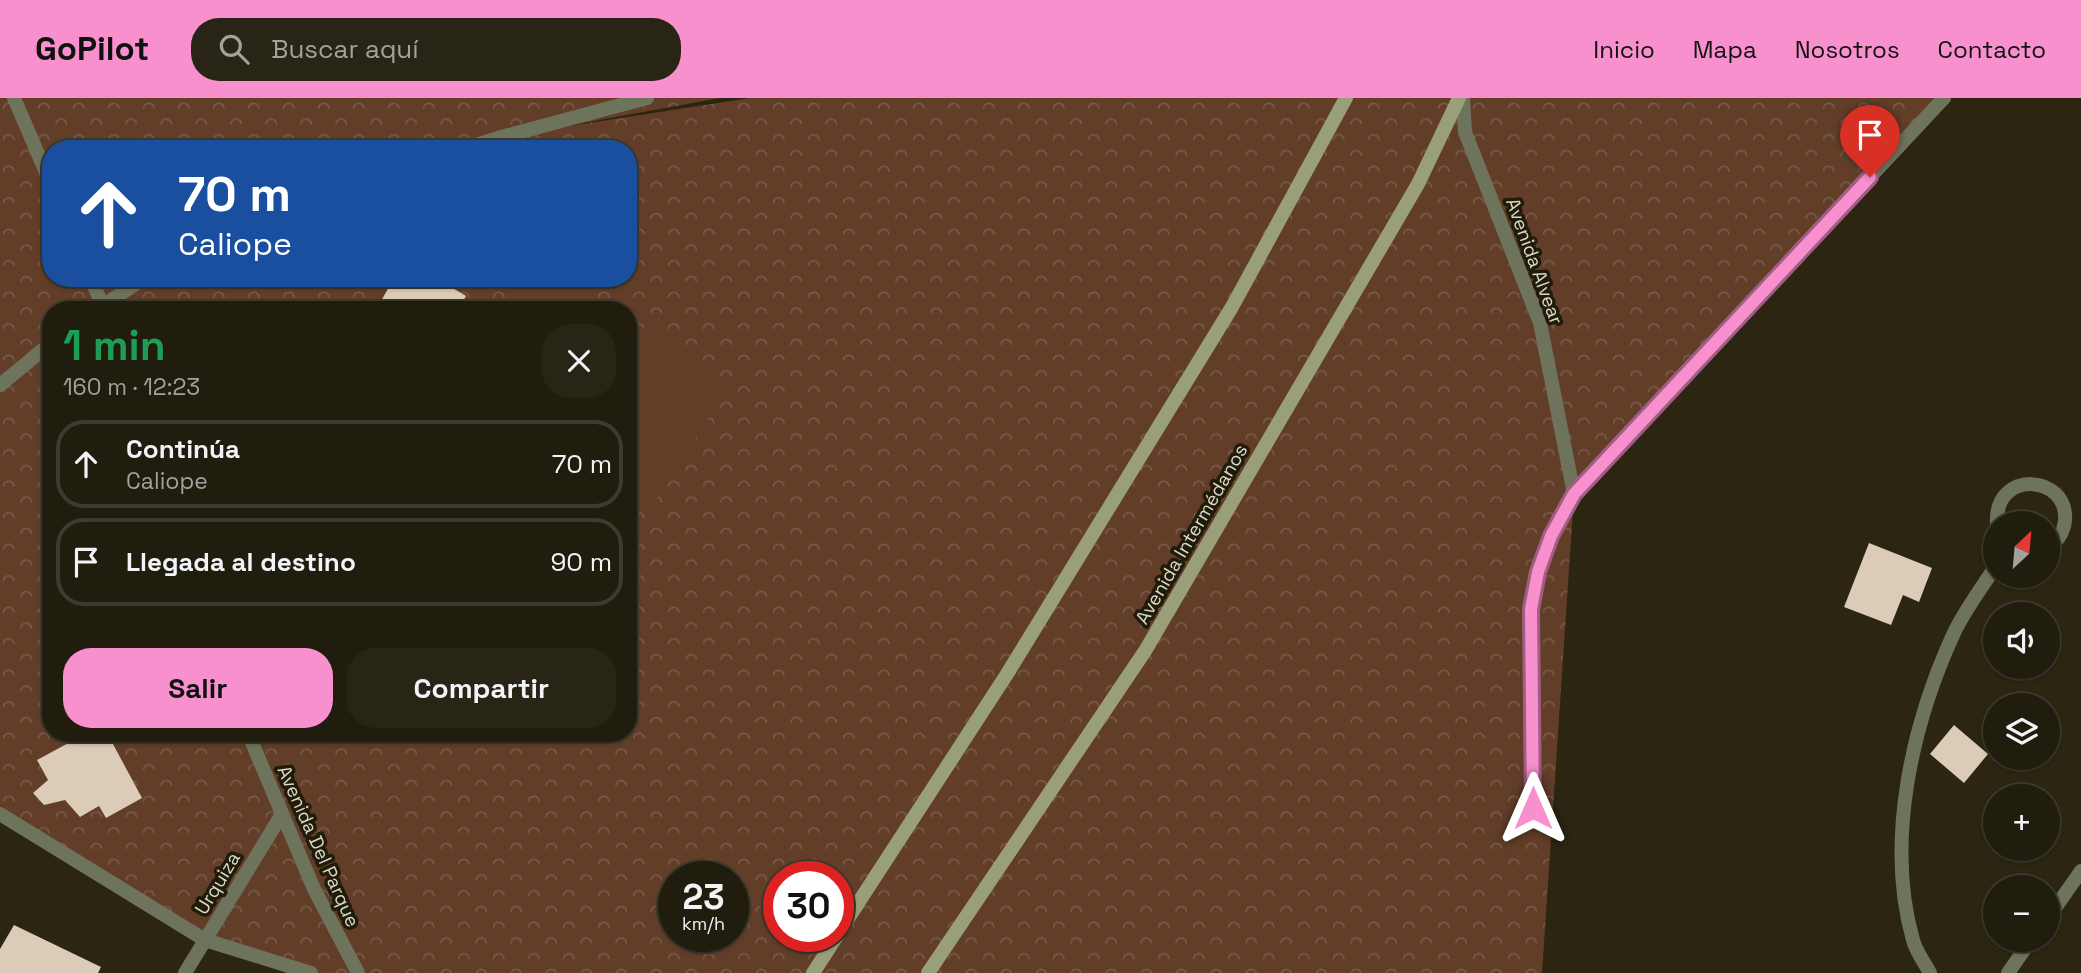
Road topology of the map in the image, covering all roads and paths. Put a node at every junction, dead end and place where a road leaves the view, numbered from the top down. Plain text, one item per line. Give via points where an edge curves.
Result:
1 (14, 98) edge
2 (647, 98) edge
3 (1346, 98) edge
4 (1461, 98) edge
5 (1944, 98) edge
6 (490, 140) edge
7 (42, 163) edge
8 (132, 287) edge
9 (111, 301) edge
10 (42, 351) edge
11 (0, 386) edge
12 (1574, 494) junction
13 (1998, 511) edge
14 (2060, 536) edge
15 (1983, 586) edge
16 (252, 742) edge
17 (1533, 808) dead end
18 (0, 814) edge
19 (282, 814) junction
20 (2081, 871) edge
21 (2060, 901) edge
22 (854, 909) edge
23 (205, 940) junction
24 (826, 952) edge
25 (2023, 952) edge
26 (185, 973) edge
27 (311, 973) edge
28 (358, 973) edge
29 (813, 973) edge
30 (928, 973) edge
31 (1930, 973) edge
32 (2008, 973) edge

1 - 7 street
2 - 6 street
3 - 22 main road via 1232,307 1007,674
4 - 12 street, Avenida Alvear via 1465,132 1540,323
4 - 30 main road, Avenida Intermédanos via 1418,184 1145,651
5 - 12 street
8 - 9 street
10 - 11 street
12 - 17 street via 1551,536 1531,609
13 - 14 street via 2005,495 2024,484 2045,486 2055,493 2065,513
15 - 31 street via 1954,632 1926,700 1906,786 1902,874 1913,943
16 - 19 street, Avenida Del Parque
18 - 23 street
19 - 23 street, Urquiza
19 - 28 street, Avenida Del Parque
20 - 21 street
23 - 26 street, Urquiza
23 - 27 street
24 - 29 main road
25 - 32 street

